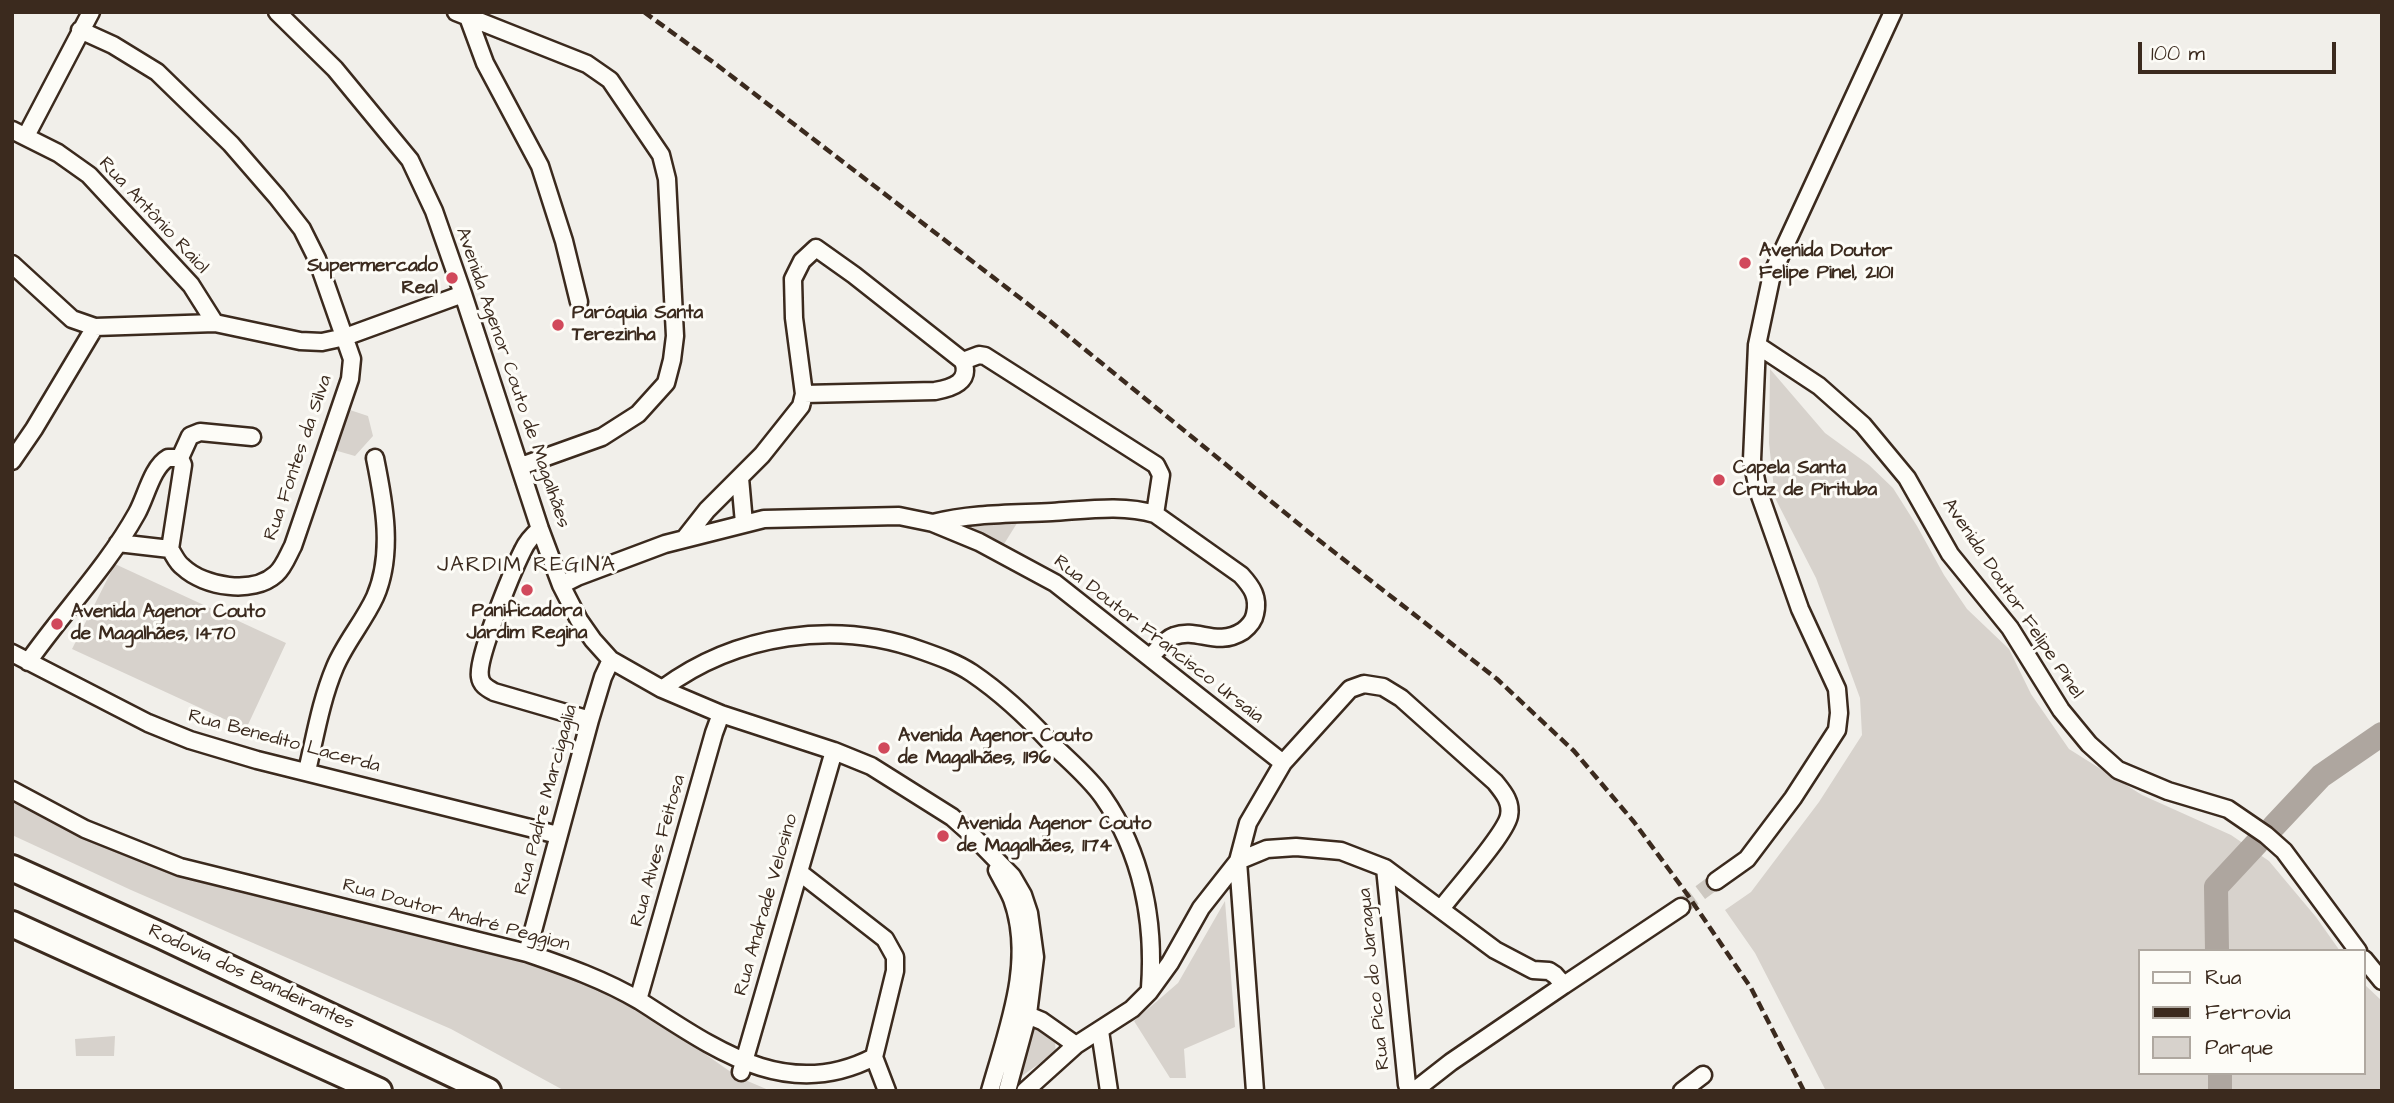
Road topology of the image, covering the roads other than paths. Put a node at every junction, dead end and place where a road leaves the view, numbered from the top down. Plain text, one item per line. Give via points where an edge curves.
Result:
1 (91, 12) edge
2 (277, 12) edge
3 (1893, 12) edge
4 (462, 15) edge
5 (80, 30) junction
6 (19, 133) edge
7 (12, 264) edge
8 (463, 294) junction
9 (579, 302) dead end
10 (215, 323) junction
11 (95, 327) junction
12 (345, 337) junction
13 (1757, 345) junction
14 (963, 361) junction
15 (804, 394) junction
16 (252, 438) dead end
17 (180, 458) junction
18 (375, 458) dead end
19 (12, 461) edge
20 (521, 466) junction
21 (740, 478) junction
22 (1155, 514) junction
23 (744, 523) junction
24 (933, 523) junction
25 (540, 529) junction
26 (685, 538) junction
27 (118, 543) junction
28 (170, 549) junction
29 (561, 585) junction
30 (12, 653) edge
31 (1150, 657) junction
32 (611, 660) junction
33 (28, 662) junction
34 (662, 689) junction
35 (721, 714) junction
36 (590, 720) junction
37 (834, 751) junction
38 (1283, 763) junction
39 (307, 771) junction
40 (12, 790) edge
41 (558, 835) junction
42 (1238, 862) junction
43 (12, 868) edge
44 (1385, 869) junction
45 (799, 872) junction
46 (1716, 881) tunnel mouth
47 (1681, 907) tunnel mouth
48 (1441, 909) junction
49 (12, 924) edge
50 (2357, 949) edge
51 (527, 953) junction
52 (2366, 961) edge
53 (2382, 981) edge
54 (1563, 985) junction
55 (1149, 992) junction
56 (638, 1000) junction
57 (1020, 1012) junction
58 (1100, 1031) junction
59 (1076, 1045) junction
60 (874, 1057) junction
61 (741, 1072) junction
62 (1703, 1075) dead end
63 (1411, 1088) edge
64 (379, 1091) edge
65 (488, 1091) edge
66 (887, 1091) edge
67 (990, 1091) edge
68 (1007, 1091) edge
69 (1025, 1091) edge
70 (1109, 1091) edge
71 (1255, 1091) edge
72 (1682, 1091) edge

1 - 5 street
2 - 8 street, Avenida Agenor Couto de Magalhães via 335,69 410,160 434,211
3 - 13 street via 1772,274
4 - 9 street via 540,166
4 - 20 street via 587,64 610,80 661,155 667,179 675,336 666,383 638,414 602,437
5 - 6 street
5 - 12 street, Rua Fontes da Silva via 156,72 261,178 302,229
6 - 10 street, Rua Antônio Raiol via 89,175 191,285
7 - 11 street via 72,319
8 - 12 street
8 - 20 street, Avenida Agenor Couto de Magalhães
10 - 11 street
10 - 12 street via 300,341
11 - 19 street
12 - 28 street, Rua Fontes da Silva via 352,359 350,379 282,567 261,582 222,585 183,568
13 - 46 street via 1752,460 1758,489 1788,577 1837,689 1839,713 1837,730 1793,798 1747,859
13 - 50 street, Avenida Doutor Felipe Pinel via 1819,386 1863,425 1907,478 1950,554 2010,628 2061,710 2089,744 2119,770 2228,809 2266,835 2284,850
14 - 15 street via 964,376 952,388
14 - 15 street via 816,248 793,279
14 - 22 street via 985,356 1156,466 1161,475
15 - 21 street via 787,426
16 - 17 street via 200,432 190,436
17 - 27 street via 164,460
17 - 28 street via 182,475
18 - 39 street via 382,491 384,564 376,595 329,681
20 - 25 street, Avenida Agenor Couto de Magalhães
21 - 23 street
21 - 26 street
22 - 24 street via 1095,510
22 - 31 street via 1241,575 1257,601 1255,618 1245,630 1226,639 1185,633 1171,637
23 - 24 street, Rua Doutor Francisco Ursaia via 899,516
23 - 26 street, Rua Doutor Francisco Ursaia
24 - 31 street, Rua Doutor Francisco Ursaia via 1055,583
25 - 29 street, Avenida Agenor Couto de Magalhães
25 - 36 street via 523,549 479,675 482,685 494,692
26 - 29 street, Rua Doutor Francisco Ursaia
27 - 28 street
27 - 33 street
29 - 32 street, Avenida Agenor Couto de Magalhães via 579,620
30 - 33 street, Rua Benedito Lacerda
31 - 38 street, Rua Doutor Francisco Ursaia
32 - 34 street, Avenida Agenor Couto de Magalhães
32 - 36 street, Rua Padre Marcigaglia
33 - 39 street, Rua Benedito Lacerda via 190,740
34 - 35 street, Avenida Agenor Couto de Magalhães
34 - 55 street via 680,675 750,645 791,636 840,633 899,642 971,673 1033,724 1093,786 1124,832 1146,897 1152,957
35 - 37 street, Avenida Agenor Couto de Magalhães
35 - 56 street, Rua Alves Feitosa
36 - 41 street, Rua Padre Marcigaglia
37 - 45 street, Rua Andrade Velosino
37 - 57 street, Avenida Agenor Couto de Magalhães via 872,766 952,817 1012,876 1029,913 1035,957
38 - 42 street via 1248,823
38 - 48 street via 1350,689 1364,684 1382,687 1401,698 1495,782 1508,798 1509,816 1501,833
39 - 41 street, Rua Benedito Lacerda
40 - 51 street, Rua Doutor André Peggion via 85,829 180,867
41 - 51 street, Rua Padre Marcigaglia
42 - 44 street via 1267,849 1296,847 1341,851
42 - 55 street via 1201,908
42 - 71 street
43 - 65 highway, Rodovia dos Bandeirantes
44 - 48 street
44 - 63 street, Rua Pico do Jaragua
45 - 60 street via 885,939 895,957
45 - 61 street, Rua Andrade Velosino
47 - 54 street
48 - 54 street via 1495,950 1533,970 1549,971
49 - 64 highway
51 - 56 street, Rua Doutor André Peggion
52 - 53 street
54 - 63 street
55 - 58 street
56 - 61 street, Rua Doutor André Peggion
57 - 59 street
57 - 67 street, Avenida Agenor Couto de Magalhães
57 - 68 street, Avenida Agenor Couto de Magalhães
58 - 59 street
58 - 70 street
59 - 69 street
60 - 61 street, Rua Doutor André Peggion via 858,1071 820,1087 784,1088
60 - 66 street
62 - 72 street

